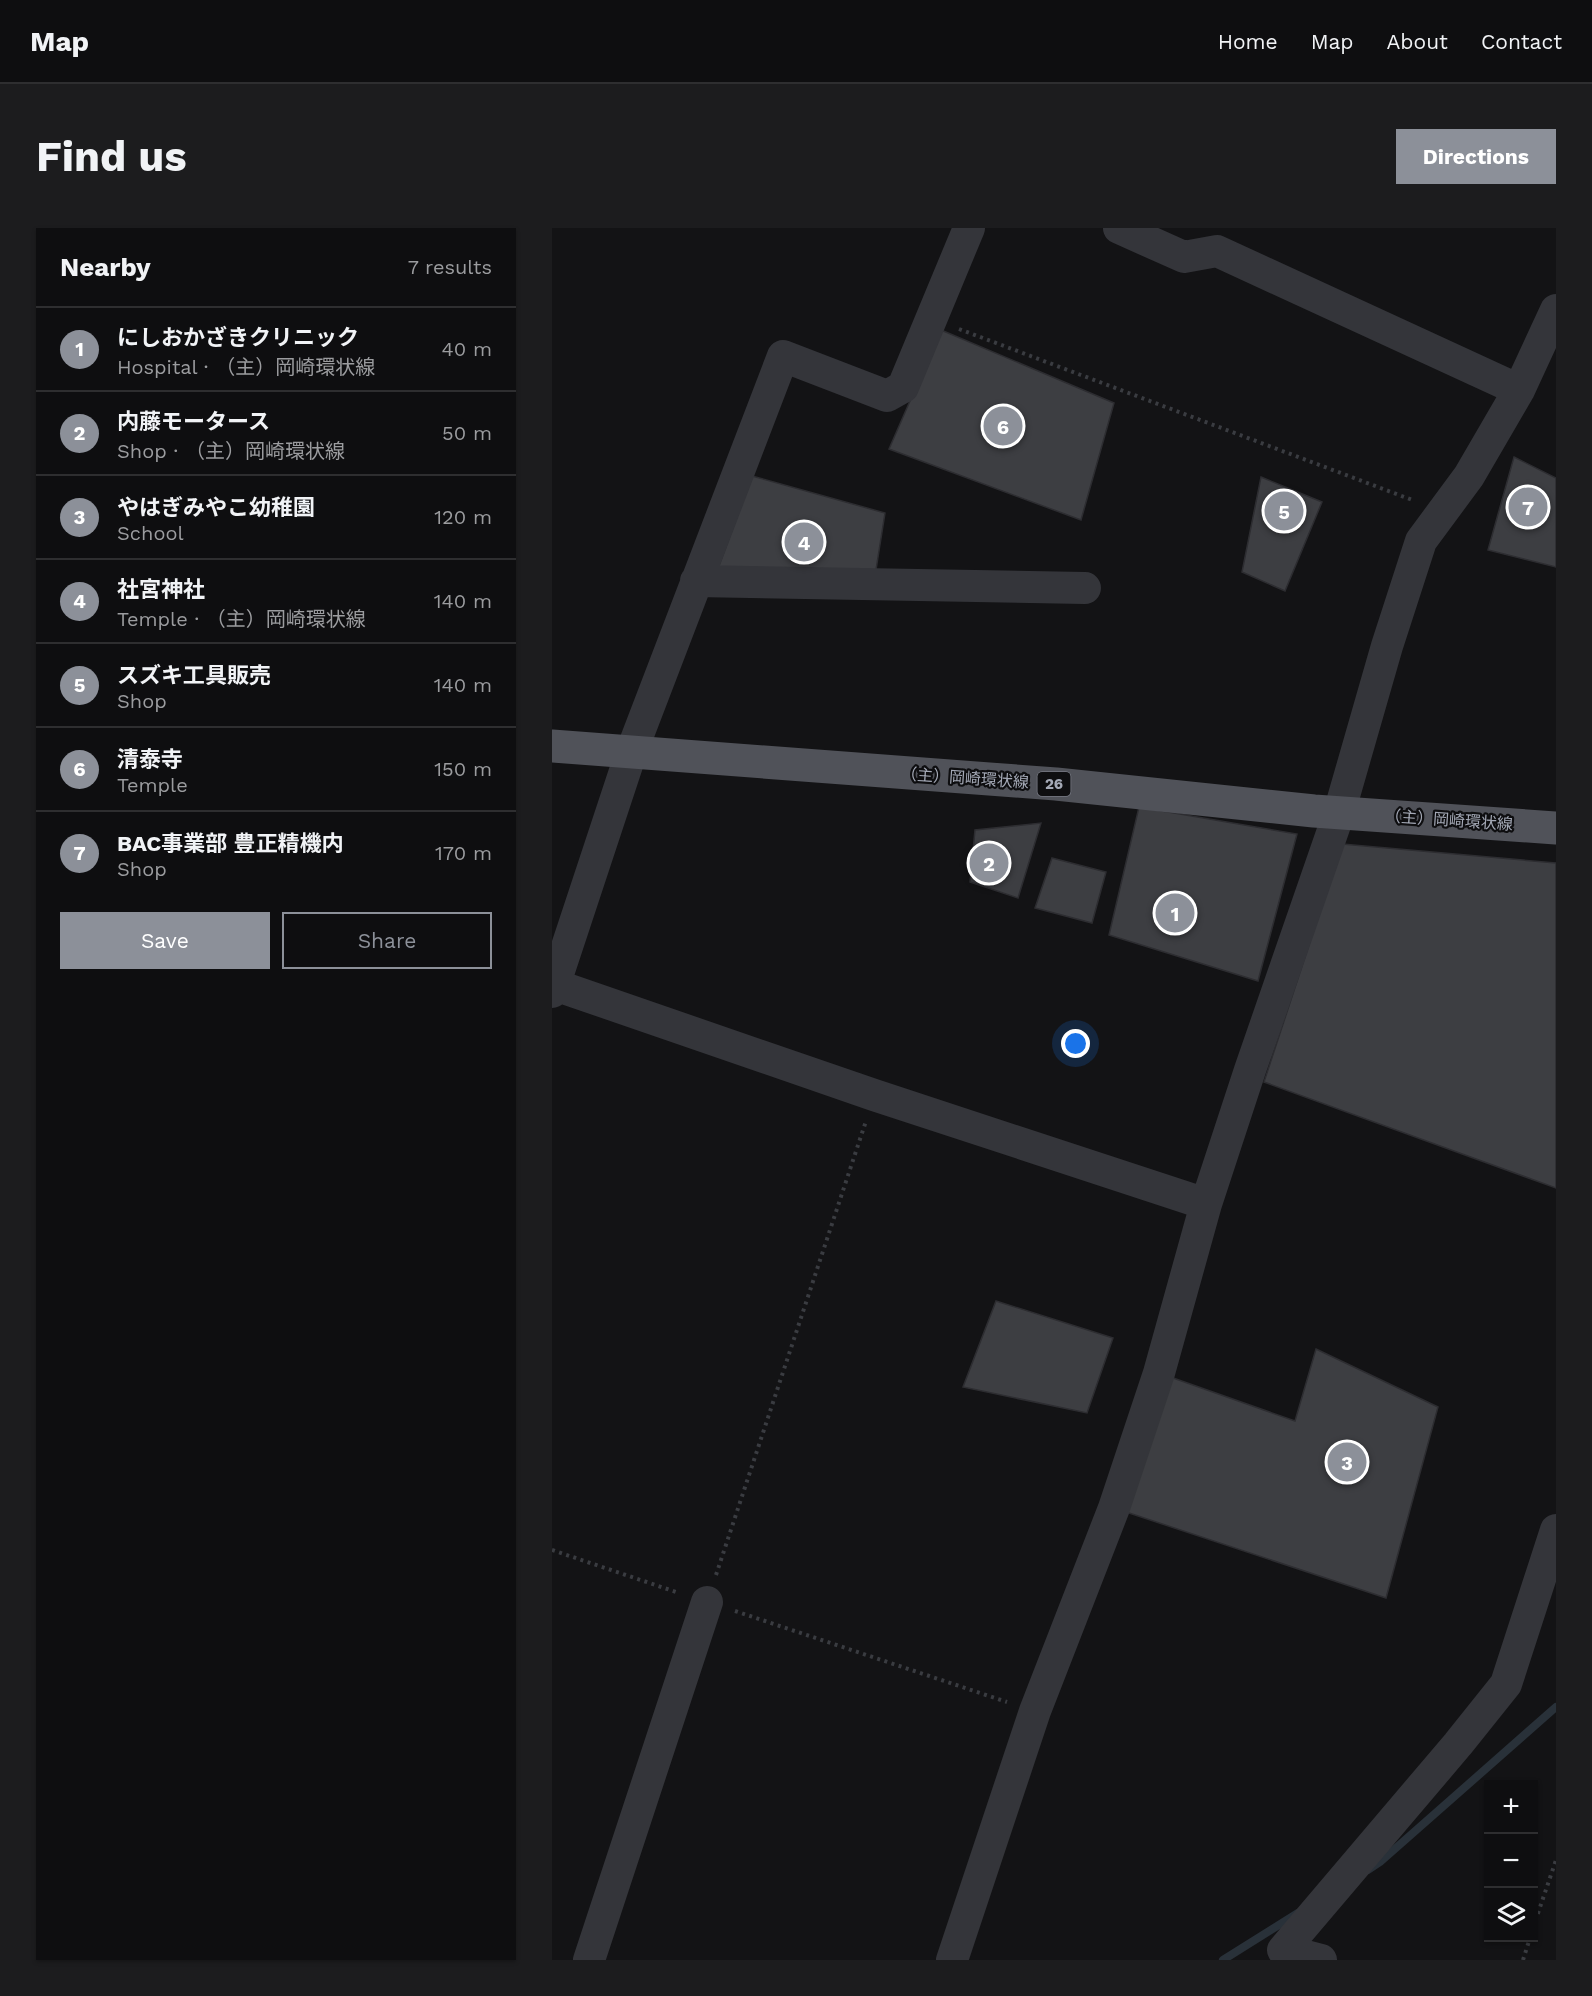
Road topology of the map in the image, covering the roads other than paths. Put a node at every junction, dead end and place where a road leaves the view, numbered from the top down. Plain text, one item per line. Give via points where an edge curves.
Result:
1 (969, 228) edge
2 (1119, 228) edge
3 (1556, 310) edge
4 (1519, 390) junction
5 (696, 581) junction
6 (1085, 588) dead end
7 (552, 746) edge
8 (631, 753) junction
9 (1339, 813) junction
10 (1556, 828) edge
11 (553, 987) edge
12 (1206, 1204) junction
13 (1556, 1530) edge
14 (707, 1602) road end
15 (589, 1960) edge
16 (952, 1960) edge
17 (1321, 1960) edge

1 - 5 street via 903,387 887,396 783,356
2 - 4 street via 1184,257 1217,251
3 - 4 street
4 - 9 street via 1468,476 1421,541
5 - 6 street
5 - 8 street
7 - 8 main road, （主）岡崎環状線 / 26
8 - 9 main road, （主）岡崎環状線 / 26 via 1056,784
8 - 11 street
9 - 10 main road, （主）岡崎環状線 / 26
9 - 12 street
11 - 12 street
12 - 16 street via 1159,1373 1114,1508 1035,1711
13 - 17 street via 1506,1684 1283,1950
14 - 15 street

